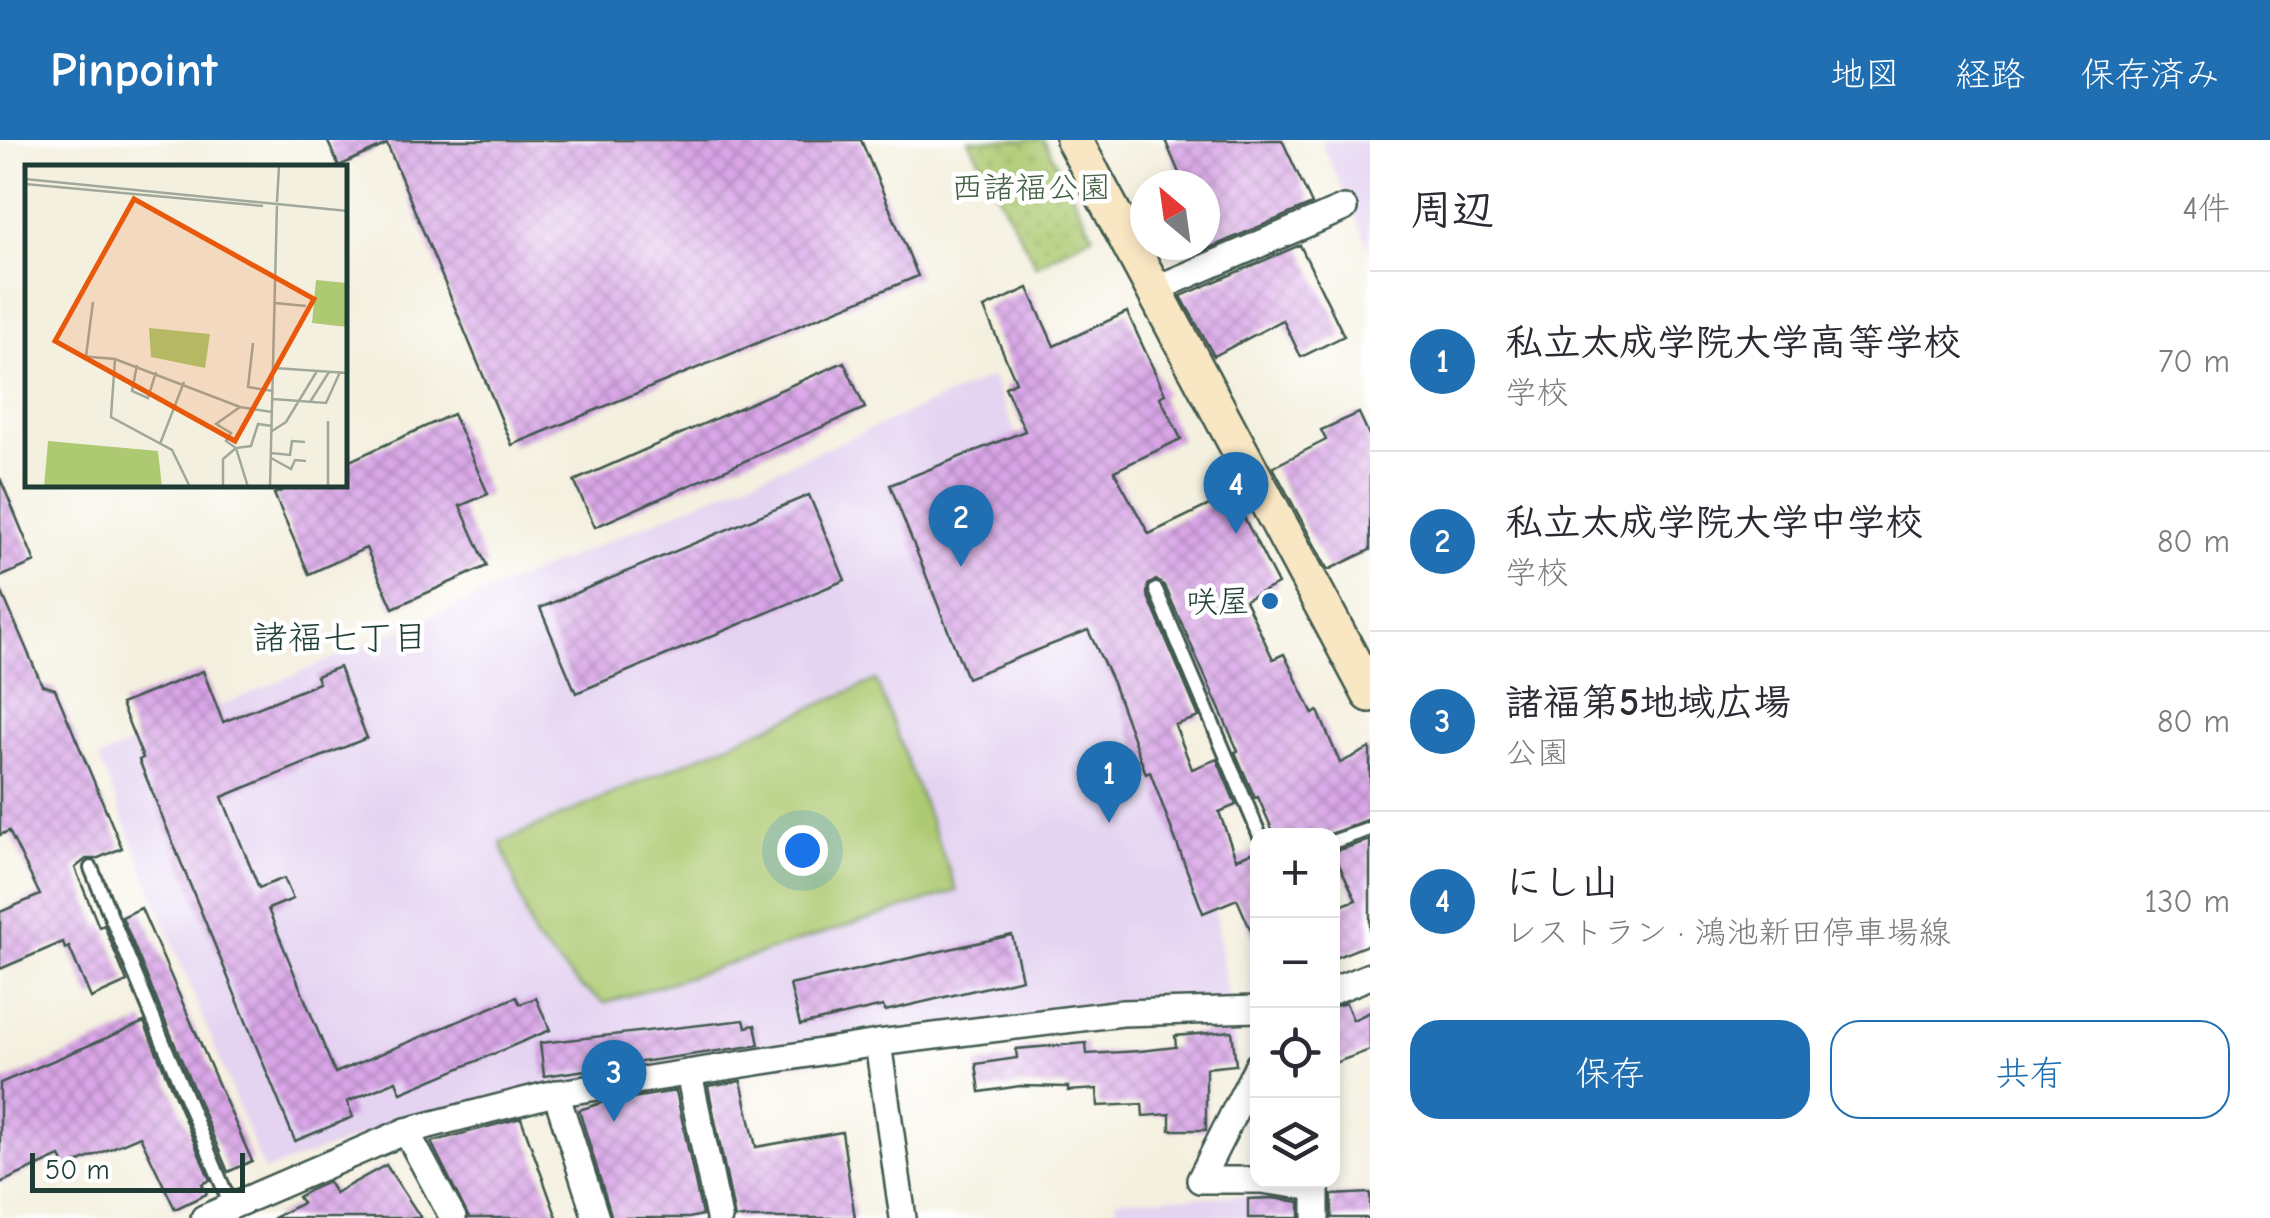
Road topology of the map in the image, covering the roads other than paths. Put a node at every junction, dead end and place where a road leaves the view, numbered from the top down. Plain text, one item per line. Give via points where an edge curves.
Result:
1 (1074, 140) edge
2 (1344, 208) dead end
3 (1154, 290) junction
4 (1156, 590) dead end
5 (1366, 677) edge
6 (1257, 828) edge
7 (1370, 828) edge
8 (1340, 839) edge
9 (91, 868) dead end
10 (1370, 976) edge
11 (1340, 988) edge
12 (1250, 1009) edge
13 (878, 1043) junction
14 (689, 1073) junction
15 (1250, 1081) edge
16 (556, 1094) junction
17 (406, 1131) junction
18 (1250, 1180) edge
19 (1316, 1188) edge
20 (231, 1206) junction
21 (204, 1218) edge
22 (454, 1218) edge
23 (596, 1218) edge
24 (719, 1218) edge
25 (903, 1218) edge
26 (1316, 1218) edge

1 - 3 main road
2 - 3 street
3 - 5 main road
4 - 6 lane
7 - 8 lane
9 - 20 lane
10 - 11 street
12 - 13 street via 1122,1013
13 - 14 street
13 - 25 street
14 - 16 street
14 - 24 street
15 - 18 street via 1200,1180
16 - 17 street
16 - 23 street
17 - 20 street
17 - 22 street
19 - 26 street
20 - 21 street

